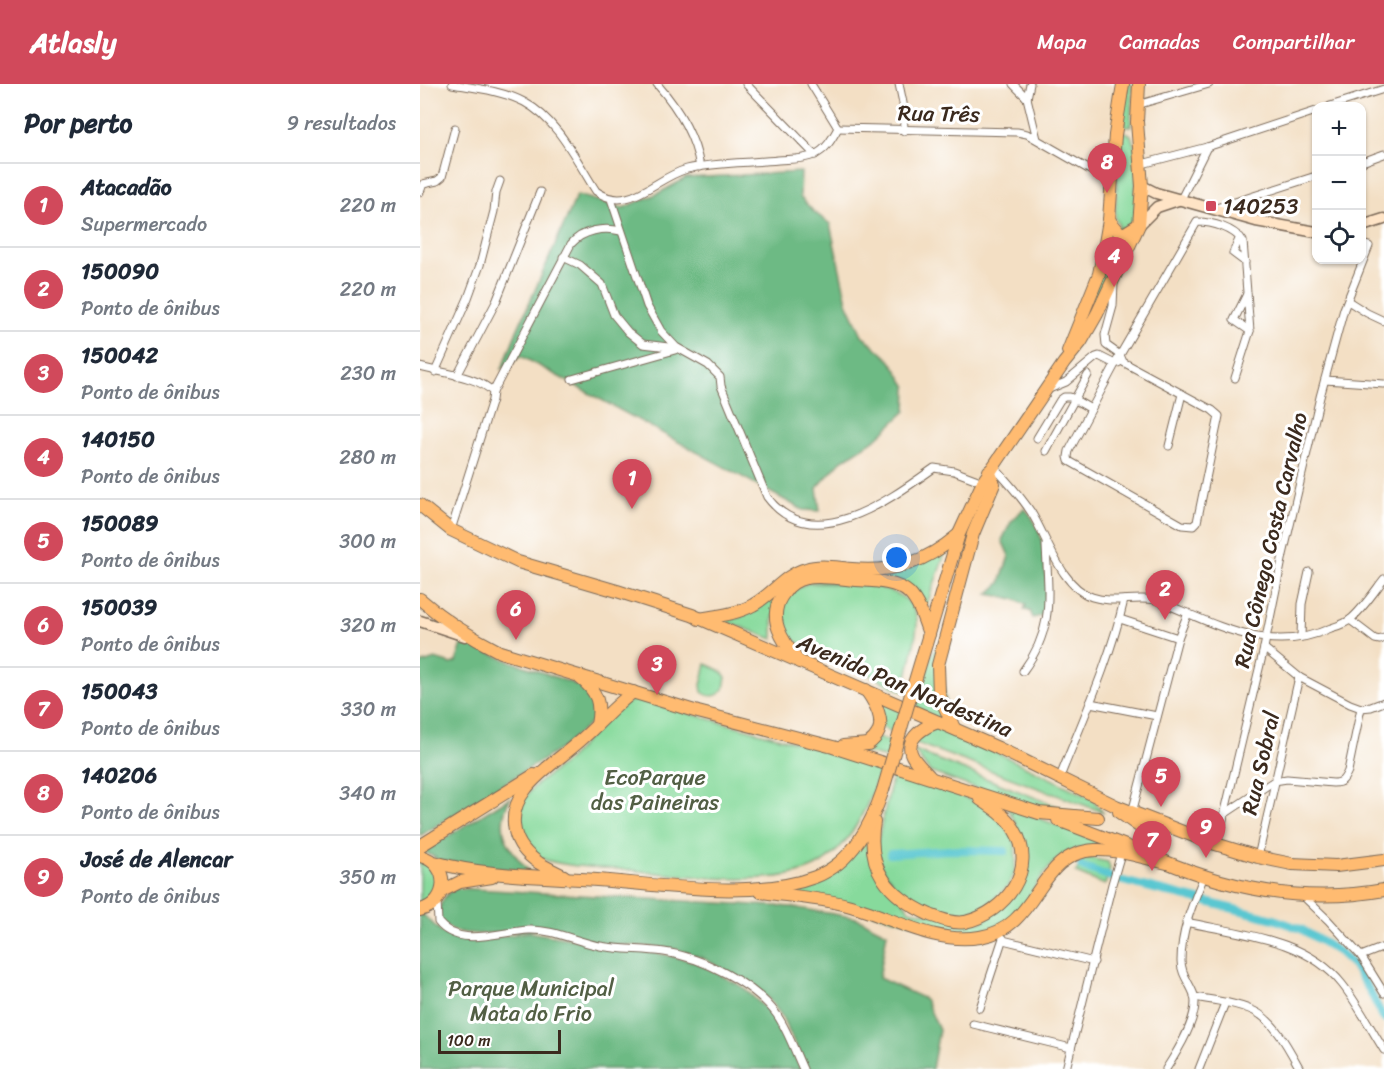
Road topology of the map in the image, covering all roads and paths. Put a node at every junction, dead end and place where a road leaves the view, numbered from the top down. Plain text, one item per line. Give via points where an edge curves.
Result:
1 (452, 84) edge
2 (657, 84) edge
3 (746, 84) edge
4 (811, 84) edge
5 (900, 84) edge
6 (1013, 84) edge
7 (1030, 84) edge
8 (1123, 84) edge
9 (1139, 84) edge
10 (1209, 84) edge
11 (468, 85) edge
12 (1384, 89) edge
13 (1027, 98) junction
14 (1343, 102) edge
15 (1137, 105) junction
16 (1312, 113) edge
17 (455, 128) dead end
18 (838, 128) junction
19 (904, 131) junction
20 (1115, 135) junction
21 (1138, 137) junction
22 (1037, 139) junction
23 (1206, 147) junction
24 (1384, 154) edge
25 (815, 155) junction
26 (1366, 161) edge
27 (1142, 164) junction
28 (700, 167) junction
29 (1312, 178) edge
30 (500, 182) dead end
31 (1111, 182) junction
32 (1142, 186) junction
33 (420, 192) edge
34 (540, 192) dead end
35 (612, 199) junction
36 (1181, 199) junction
37 (1213, 209) junction
38 (1384, 219) edge
39 (1109, 220) junction
40 (1139, 225) junction
41 (1366, 225) edge
42 (621, 231) junction
43 (1312, 231) edge
44 (1240, 237) junction
45 (563, 257) junction
46 (1245, 262) junction
47 (1359, 264) edge
48 (1114, 277) junction
49 (1248, 293) junction
50 (1347, 301) junction
51 (1384, 321) edge
52 (1250, 331) junction
53 (680, 349) junction
54 (1119, 360) junction
55 (1064, 363) junction
56 (420, 368) edge
57 (435, 372) junction
58 (1088, 375) dead end
59 (457, 376) junction
60 (1235, 378) dead end
61 (572, 379) dead end
62 (1325, 380) junction
63 (1384, 384) edge
64 (1045, 390) junction
65 (493, 392) junction
66 (1182, 394) junction
67 (1074, 400) junction
68 (1091, 409) junction
69 (1037, 438) dead end
70 (1169, 446) dead end
71 (1046, 451) dead end
72 (988, 473) junction
73 (420, 505) edge
74 (451, 530) junction
75 (959, 534) junction
76 (1046, 544) junction
77 (1309, 572) dead end
78 (1384, 579) edge
79 (420, 599) edge
80 (1124, 600) junction
81 (1188, 613) junction
82 (699, 619) junction
83 (1120, 619) junction
84 (1350, 620) junction
85 (420, 621) edge
86 (928, 634) junction
87 (1300, 637) junction
88 (472, 638) junction
89 (1178, 638) junction
90 (1384, 638) edge
91 (1266, 639) junction
92 (1264, 648) junction
93 (801, 664) junction
94 (1023, 671) dead end
95 (574, 674) junction
96 (1299, 677) junction
97 (864, 688) junction
98 (633, 692) junction
99 (1384, 702) edge
100 (1090, 703) junction
101 (1361, 708) junction
102 (1157, 716) junction
103 (938, 722) junction
104 (597, 726) junction
105 (954, 728) junction
106 (833, 747) junction
107 (555, 762) junction
108 (1060, 777) junction
109 (931, 778) junction
110 (1274, 781) junction
111 (966, 790) junction
112 (1100, 798) junction
113 (876, 809) junction
114 (1040, 813) junction
115 (1132, 813) junction
116 (1226, 813) junction
117 (1098, 818) dead end
118 (1150, 834) dead end
119 (1217, 845) junction
120 (420, 846) edge
121 (1123, 849) junction
122 (420, 856) edge
123 (1258, 857) junction
124 (1384, 860) edge
125 (434, 862) junction
126 (508, 875) junction
127 (1204, 876) junction
128 (568, 878) junction
129 (1384, 890) edge
130 (745, 891) junction
131 (439, 896) junction
132 (1303, 896) junction
133 (421, 910) edge
134 (438, 922) junction
135 (1186, 922) junction
136 (1003, 935) junction
137 (1384, 947) edge
138 (1361, 956) junction
139 (1094, 962) junction
140 (1384, 993) edge
141 (1194, 997) junction
142 (1225, 1003) junction
143 (980, 1008) dead end
144 (973, 1024) dead end
145 (1071, 1048) junction
146 (1384, 1050) edge
147 (1166, 1068) edge
148 (803, 1069) edge
149 (1066, 1069) edge
150 (1199, 1069) edge
151 (1300, 1069) edge

1 - 11 street
2 - 28 street via 689,131
3 - 25 street
4 - 18 street
5 - 19 street
6 - 13 street
7 - 13 street
8 - 20 highway
9 - 15 highway
10 - 15 street
11 - 35 street via 511,97 538,111 566,144 596,191
12 - 14 street
13 - 22 street
15 - 21 highway
16 - 23 street
17 - 33 street via 442,177 423,184
18 - 19 street, Rua Três
18 - 25 street via 825,149
19 - 22 street, Rua Três via 1017,132
20 - 21 highway via 1125,132
20 - 31 highway
21 - 27 highway
22 - 31 street, Rua Três
23 - 27 street
23 - 36 street
24 - 26 street
25 - 28 street
27 - 32 highway
28 - 35 street via 679,172 628,200
29 - 37 street
30 - 57 street via 480,266
31 - 39 highway
32 - 36 main road
32 - 40 highway
34 - 59 street via 496,302
35 - 42 street
36 - 37 main road
36 - 40 main road via 1157,207
37 - 43 main road
38 - 41 main road
39 - 40 highway via 1120,233
39 - 55 highway via 1099,274
40 - 48 highway
42 - 45 street via 583,233
42 - 53 street via 647,306 660,331
44 - 46 street
44 - 46 street via 1233,253
44 - 54 street via 1232,230 1197,222
45 - 53 street via 580,265 602,284 614,315 643,344
45 - 65 street
46 - 49 street
47 - 50 street, Rua Cônego Costa Carvalho
48 - 54 street via 1113,306 1104,341
48 - 55 highway via 1081,342
49 - 52 street
49 - 52 street via 1234,320
50 - 51 street
50 - 62 street, Rua Cônego Costa Carvalho
52 - 60 street
53 - 61 street
53 - 72 street via 720,377 767,497 777,510 790,517 826,524 860,514 934,468
54 - 64 street via 1096,357 1066,382
54 - 66 street
54 - 68 street
55 - 64 highway
56 - 57 street
57 - 59 street
58 - 67 street
59 - 65 street
62 - 63 street
62 - 91 street, Rua Cônego Costa Carvalho
64 - 72 highway
65 - 74 street
66 - 68 street via 1219,416 1197,522 1188,527 1069,461 1069,451
66 - 70 street
67 - 68 street
67 - 69 street via 1060,400
67 - 71 street
72 - 75 highway
72 - 76 street via 1024,501
72 - 105 highway via 994,484 973,534 938,665 939,694
73 - 74 highway, Avenida Pan Nordestina
74 - 82 highway, Avenida Pan Nordestina via 518,562
75 - 82 highway via 940,549 895,569 809,567 786,579 752,606
75 - 86 highway
76 - 80 street via 1079,590 1104,600
76 - 94 street via 1046,625 1038,648
77 - 87 street
78 - 84 street
79 - 88 highway
80 - 81 street via 1156,600
80 - 83 street
81 - 89 street
81 - 91 street via 1249,637
82 - 93 highway, Avenida Pan Nordestina
83 - 89 street
83 - 100 street
84 - 87 street
84 - 90 street via 1375,639
85 - 88 main road
86 - 93 highway via 915,601 900,587 807,578 796,581 781,596 775,618 783,640
86 - 113 highway, bridge
87 - 91 street
88 - 95 highway via 500,652
89 - 102 street
91 - 92 street, Rua Cônego Costa Carvalho
92 - 96 street
92 - 116 street, Rua Cônego Costa Carvalho
93 - 97 highway, Avenida Pan Nordestina
95 - 98 highway
95 - 104 highway via 596,695
96 - 101 street
96 - 110 street, Rua Sobral
97 - 103 highway, Avenida Pan Nordestina
97 - 106 highway via 879,712 878,733 868,744
98 - 104 highway
98 - 106 highway
99 - 101 street
100 - 102 street
100 - 108 street
101 - 110 street via 1344,780
102 - 115 street
103 - 105 highway, Avenida Pan Nordestina
103 - 109 highway via 924,727 911,746 911,755
104 - 107 highway
105 - 108 highway, Avenida Pan Nordestina
106 - 109 highway
107 - 120 highway
107 - 128 highway via 521,795 514,812 514,829 527,853
108 - 112 highway, Avenida Pan Nordestina
109 - 111 highway
110 - 116 street
110 - 123 street, Rua Sobral
111 - 113 highway via 1010,824 1020,843 1022,859 1018,880 1008,897 992,911 962,922 938,918 910,905 883,880 872,850
111 - 114 highway
112 - 115 highway, Avenida Pan Nordestina
112 - 118 highway
113 - 130 highway via 865,832 838,864 817,877
114 - 117 highway
114 - 121 highway
115 - 119 highway, Avenida Pan Nordestina
116 - 119 street, Rua Cônego Costa Carvalho
119 - 123 highway, Avenida Pan Nordestina
121 - 127 highway
121 - 136 highway via 1072,856 1052,871
121 - 139 street
122 - 125 highway
123 - 124 highway, Avenida Pan Nordestina via 1292,864 1336,866
125 - 126 highway
125 - 131 highway via 443,877
126 - 128 highway
126 - 131 highway via 460,882
127 - 132 highway via 1256,890
127 - 135 street
128 - 130 highway
129 - 132 highway
130 - 136 highway via 839,903 952,938
131 - 133 highway
131 - 134 street
132 - 138 street
133 - 134 street
134 - 148 street via 448,932 482,936 542,931 599,946 665,952 696,960 741,983 766,1002 778,1017
135 - 141 street via 1181,964
135 - 146 street via 1275,942 1314,958 1343,984
136 - 139 street
136 - 143 street
137 - 138 street
138 - 140 street
139 - 145 street
141 - 142 street
141 - 147 street via 1187,1031
142 - 150 street
142 - 151 street via 1255,1012 1274,1029
144 - 145 street
145 - 149 street

